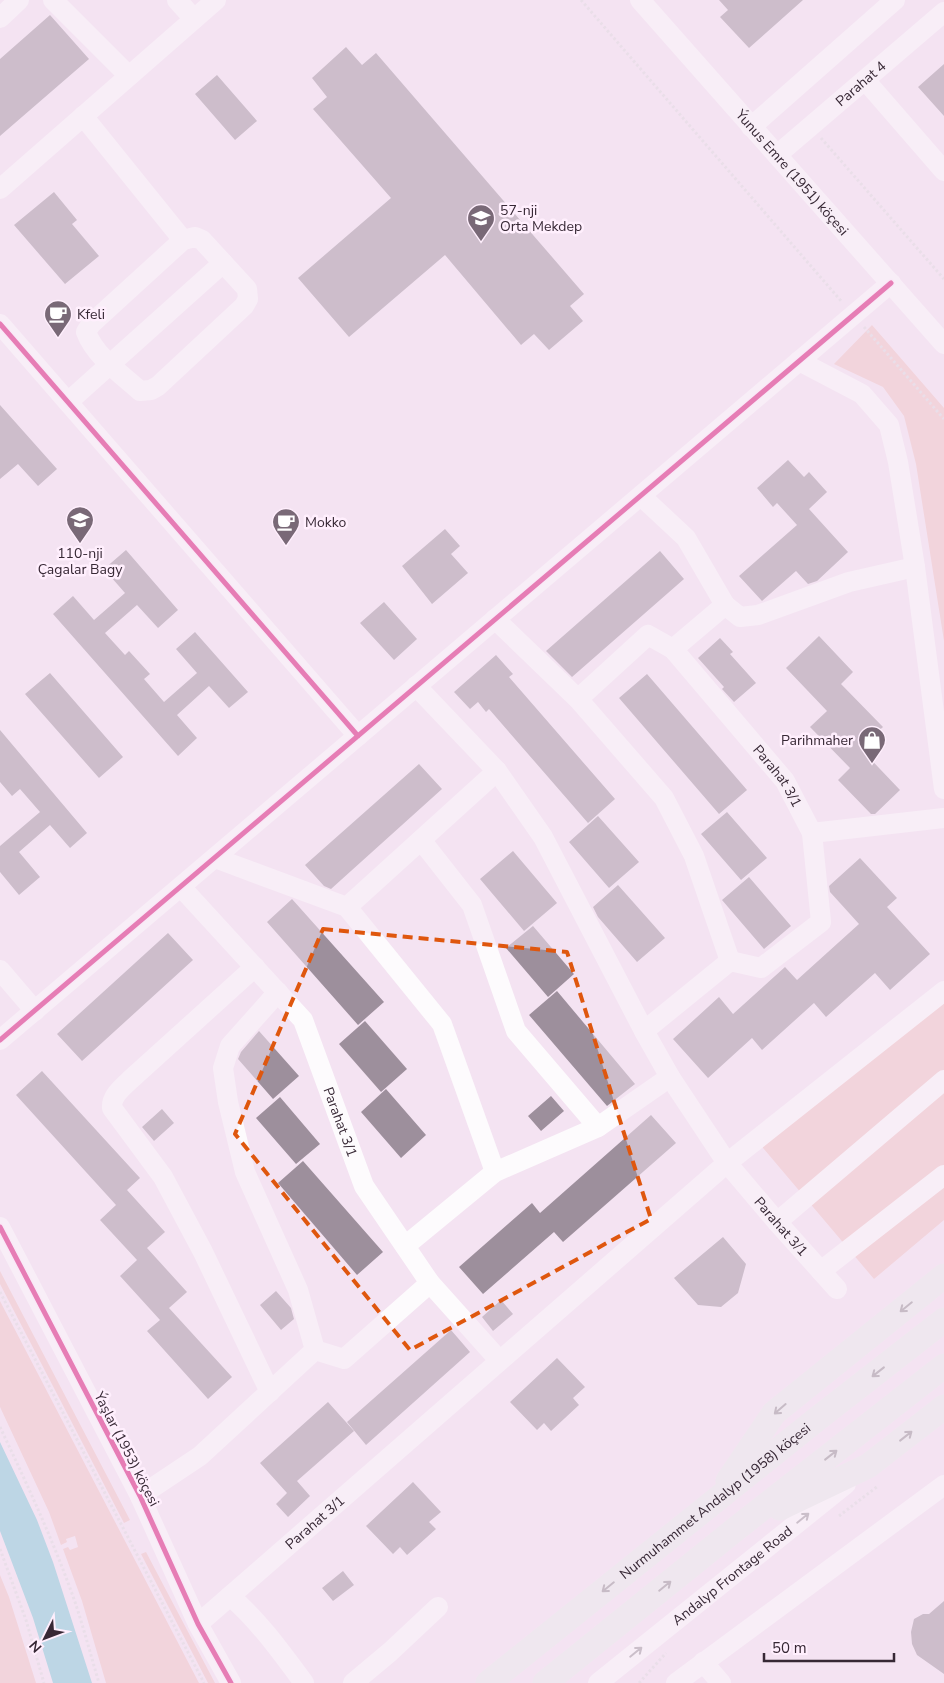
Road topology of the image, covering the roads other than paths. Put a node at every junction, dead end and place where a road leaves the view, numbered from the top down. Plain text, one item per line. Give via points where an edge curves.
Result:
1 (19, 0) edge
2 (53, 0) edge
3 (177, 0) edge
4 (216, 0) edge
5 (640, 0) edge
6 (895, 0) edge
7 (944, 12) edge
8 (0, 18) edge
9 (194, 19) junction
10 (129, 76) junction
11 (865, 80) junction
12 (83, 116) junction
13 (752, 127) junction
14 (777, 155) junction
15 (944, 171) edge
16 (0, 189) edge
17 (184, 240) junction
18 (223, 263) junction
19 (891, 283) junction
20 (0, 324) edge
21 (944, 344) edge
22 (799, 361) junction
23 (110, 365) junction
24 (68, 402) junction
25 (641, 496) junction
26 (915, 567) junction
27 (725, 605) junction
28 (495, 619) junction
29 (673, 648) junction
30 (416, 686) junction
31 (578, 699) junction
32 (358, 736) junction
33 (497, 771) junction
34 (944, 790) edge
35 (944, 818) edge
36 (812, 834) junction
37 (421, 840) junction
38 (215, 858) junction
39 (181, 887) junction
40 (347, 908) junction
41 (730, 961) junction
42 (255, 967) junction
43 (0, 970) edge
44 (944, 991) edge
45 (278, 992) junction
46 (35, 1011) junction
47 (644, 1031) junction
48 (0, 1040) edge
49 (670, 1078) junction
50 (944, 1080) edge
51 (598, 1128) junction
52 (727, 1163) junction
53 (495, 1172) junction
54 (944, 1174) edge
55 (777, 1222) junction
56 (0, 1227) edge
57 (405, 1246) junction
58 (821, 1271) junction
59 (944, 1276) edge
60 (430, 1283) junction
61 (837, 1289) dead end
62 (944, 1320) edge
63 (315, 1350) junction
64 (499, 1360) junction
65 (944, 1366) edge
66 (270, 1392) junction
67 (944, 1407) edge
68 (868, 1466) junction
69 (944, 1485) edge
70 (140, 1496) junction
71 (714, 1502) junction
72 (737, 1528) junction
73 (230, 1596) junction
74 (438, 1606) dead end
75 (198, 1624) junction
76 (703, 1662) junction
77 (231, 1683) edge
78 (304, 1683) edge
79 (353, 1683) edge
80 (488, 1683) edge
81 (545, 1683) edge
82 (598, 1683) edge
83 (676, 1683) edge
84 (721, 1683) edge

1 - 8 street
2 - 10 street
3 - 9 street
4 - 9 street
5 - 13 street, Ýunus Emre (1951) köçesi
6 - 13 street
7 - 11 street, Parahat 4
9 - 10 street
10 - 12 street
11 - 14 street, Parahat 4
11 - 15 street
12 - 16 street
12 - 17 street
13 - 14 street, Ýunus Emre (1951) köçesi
14 - 19 street, Ýunus Emre (1951) köçesi
17 - 18 street via 195,237 202,240
17 - 23 street via 90,324 86,332 89,340
18 - 23 street
18 - 23 street via 247,289 248,299 158,386 140,391
19 - 21 street, Ýunus Emre (1951) köçesi
19 - 22 street
20 - 24 street
22 - 25 street
22 - 26 street via 862,394 889,424
23 - 24 street
24 - 32 street
25 - 27 street via 686,538
25 - 28 street
26 - 27 street via 849,582 758,615 740,617
26 - 34 street
27 - 29 street
28 - 30 street
28 - 31 street
29 - 31 street via 648,635
29 - 36 street, Parahat 3/1 via 785,781
30 - 32 street
30 - 33 street, Parahat 3/1
31 - 41 street via 664,798 694,856
32 - 38 street
33 - 37 street
33 - 47 street, Parahat 3/1 via 543,838
35 - 36 street
36 - 41 street, Parahat 3/1 via 821,922 761,968
37 - 40 street
37 - 51 street via 472,905 516,1031
38 - 39 street
38 - 40 street
39 - 42 street, Parahat 3/1
39 - 46 street
40 - 53 street via 442,1024
41 - 47 street
42 - 45 street, Parahat 3/1
42 - 66 street via 130,1080 111,1103 163,1177
43 - 46 street
44 - 52 street, Parahat 3/1
45 - 57 street, Parahat 3/1 via 303,1020 364,1186
45 - 63 street via 230,1046 223,1068 245,1172 298,1290
46 - 48 street
47 - 49 street, Parahat 3/1
49 - 51 street
49 - 52 street, Parahat 3/1
50 - 55 street
51 - 53 street
52 - 55 street, Parahat 3/1
52 - 64 street, Parahat 3/1
53 - 57 street
54 - 58 street
55 - 58 street, Parahat 3/1
56 - 70 street, Ýaşlar (1953) köçesi
57 - 60 street, Parahat 3/1
58 - 61 street, Parahat 3/1
59 -> 71 main road via 774,1413
60 - 63 street via 344,1359
60 - 64 street, Parahat 3/1
62 -> 71 main road, Nurmuhammet Andalyp (1958) köçesi
63 - 66 street
64 - 73 street, Parahat 3/1
72 -> 65 main road
66 - 70 street via 200,1456
68 -> 67 main road
68 - 72 main road
82 -> 68 street, Andalyp Frontage Road
69 - 76 street
70 - 75 street, Ýaşlar (1953) köçesi
71 -> 80 main road, Nurmuhammet Andalyp (1958) köçesi
81 -> 72 main road
73 - 75 street, Parahat 3/1
73 - 78 street via 246,1609
74 - 79 street
75 - 77 street, Ýaşlar (1953) köçesi
76 - 83 street
76 - 84 street

